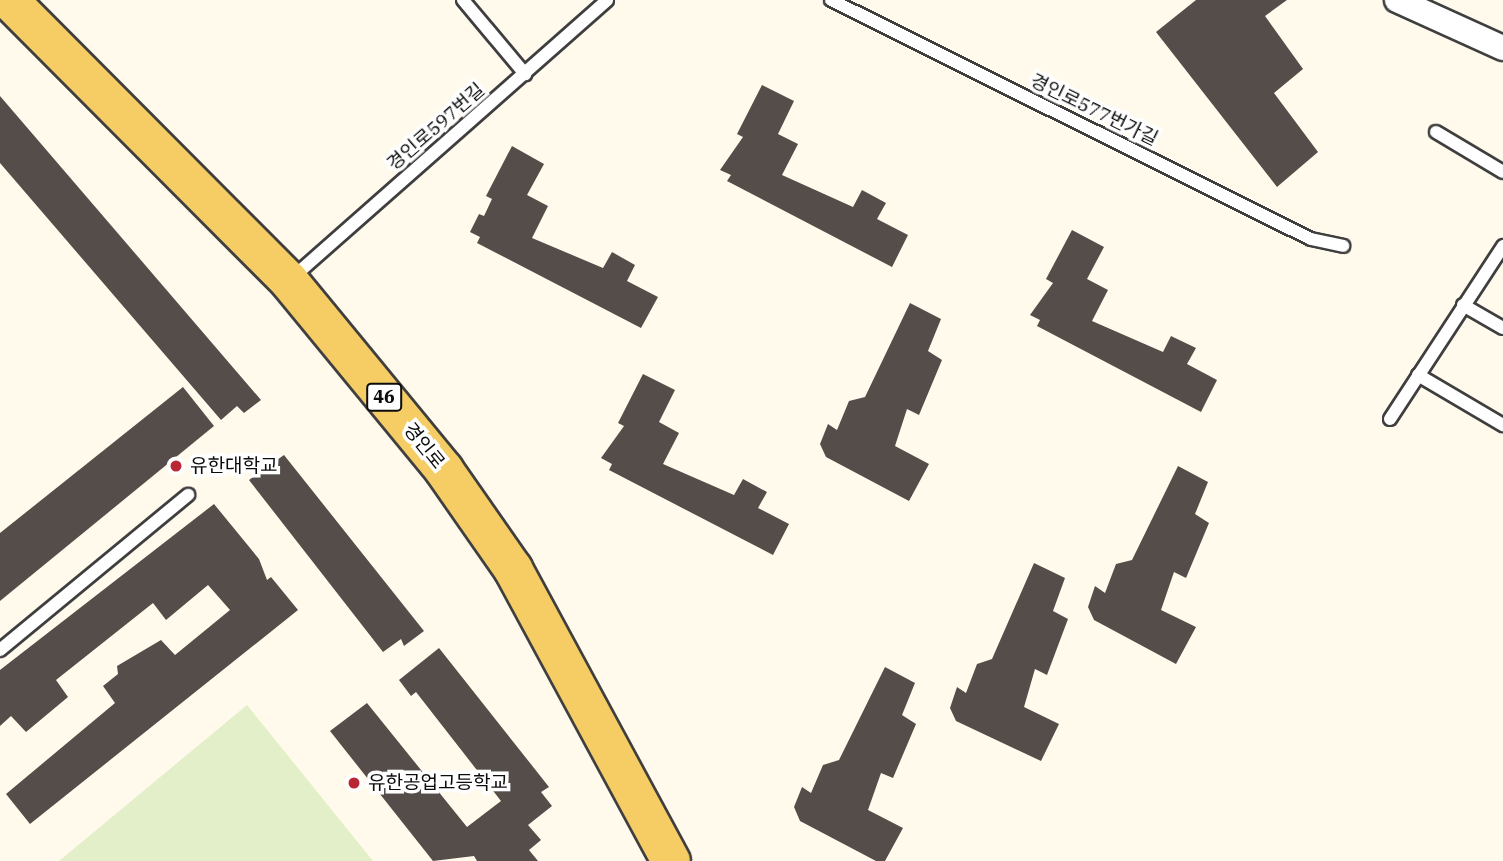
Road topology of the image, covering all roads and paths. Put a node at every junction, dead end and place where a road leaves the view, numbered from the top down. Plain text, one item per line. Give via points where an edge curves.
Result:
1 (8, 0) edge
2 (463, 0) edge
3 (607, 0) edge
4 (831, 0) edge
5 (1397, 0) edge
6 (0, 6) edge
7 (1503, 48) edge
8 (525, 74) junction
9 (1436, 132) dead end
10 (1503, 172) edge
11 (1343, 246) dead end
12 (1503, 246) edge
13 (289, 281) junction
14 (1463, 305) junction
15 (1503, 328) edge
16 (1418, 375) junction
17 (1390, 419) dead end
18 (1503, 425) edge
19 (188, 495) dead end
20 (0, 650) edge
21 (671, 861) edge

1 - 6 lane
1 - 13 main road, 경인로 / 46
2 - 8 lane
3 - 8 lane, 경인로597번길
4 - 11 lane, 경인로577번가길 via 1311,239
5 - 7 street
8 - 13 lane, 경인로597번길
9 - 10 lane
12 - 14 lane
13 - 21 main road, 경인로 / 46 via 444,470 513,569
14 - 15 lane
14 - 16 lane
16 - 17 lane
16 - 18 lane
19 - 20 lane

